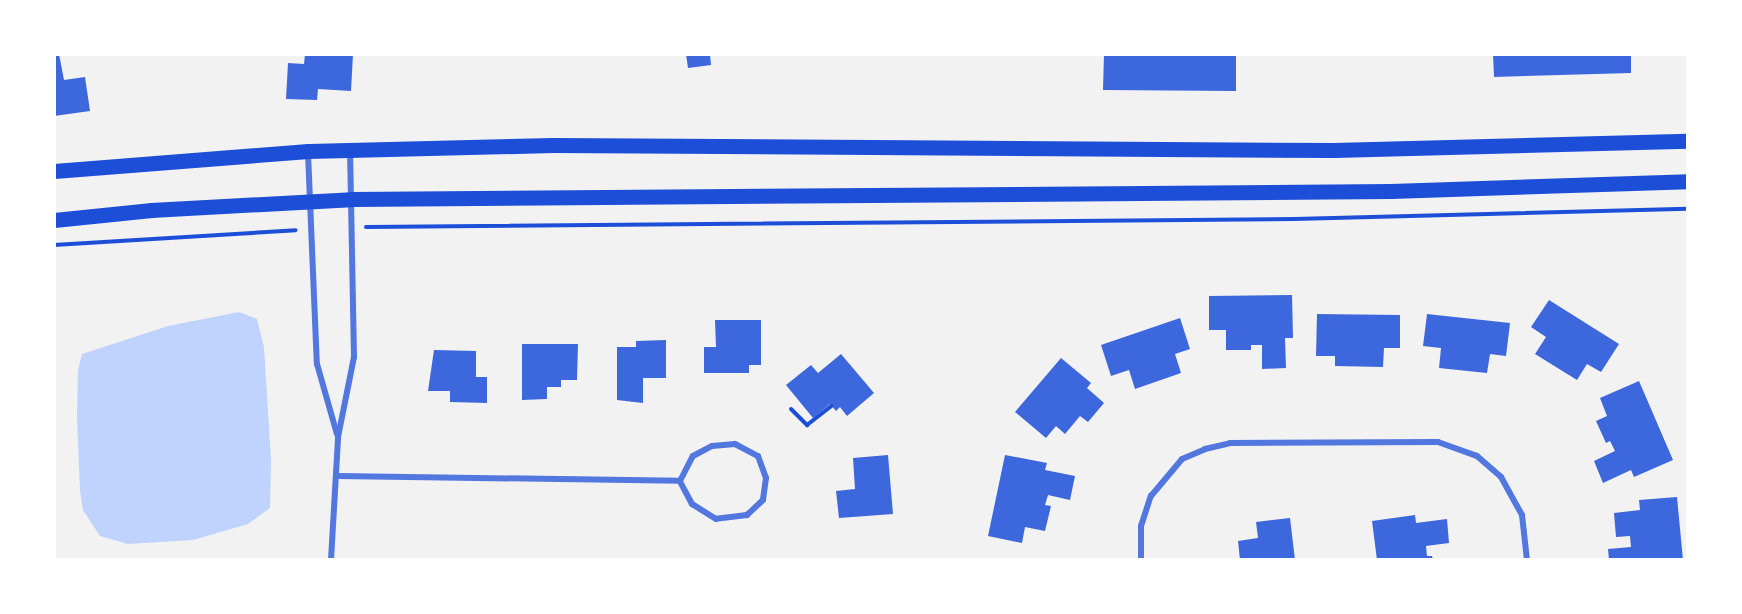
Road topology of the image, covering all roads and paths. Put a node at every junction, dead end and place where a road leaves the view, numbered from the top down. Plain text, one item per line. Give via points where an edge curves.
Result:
1 (1688, 141) edge
2 (350, 149) junction
3 (308, 151) junction
4 (54, 171) edge
5 (1688, 182) edge
6 (351, 199) junction
7 (309, 200) junction
8 (1688, 209) edge
9 (54, 220) edge
10 (352, 227) junction
11 (310, 229) junction
12 (54, 245) edge
13 (831, 406) dead end
14 (791, 409) dead end
15 (338, 437) junction
16 (338, 476) junction
17 (681, 481) junction
18 (331, 560) edge
19 (1141, 560) edge
20 (1527, 560) edge

1 - 2 main road via 1334,150 553,145
2 - 3 main road
2 - 6 street
3 - 4 main road
3 - 7 street
5 - 6 main road via 1391,191
6 - 7 main road
6 - 10 street
7 - 9 main road
7 - 11 street
8 - 10 path via 1294,219
10 - 15 street via 354,357
11 - 12 path
11 - 15 street via 317,364
13 - 14 path via 807,425
15 - 16 street
16 - 17 street
16 - 18 street
17 - 17 street via 692,504 716,519 747,515 763,500 766,478 758,456 735,444 712,446 693,456
19 - 20 street via 1141,526 1151,496 1182,459 1205,449 1230,443 1438,442 1477,456 1501,477 1522,514

